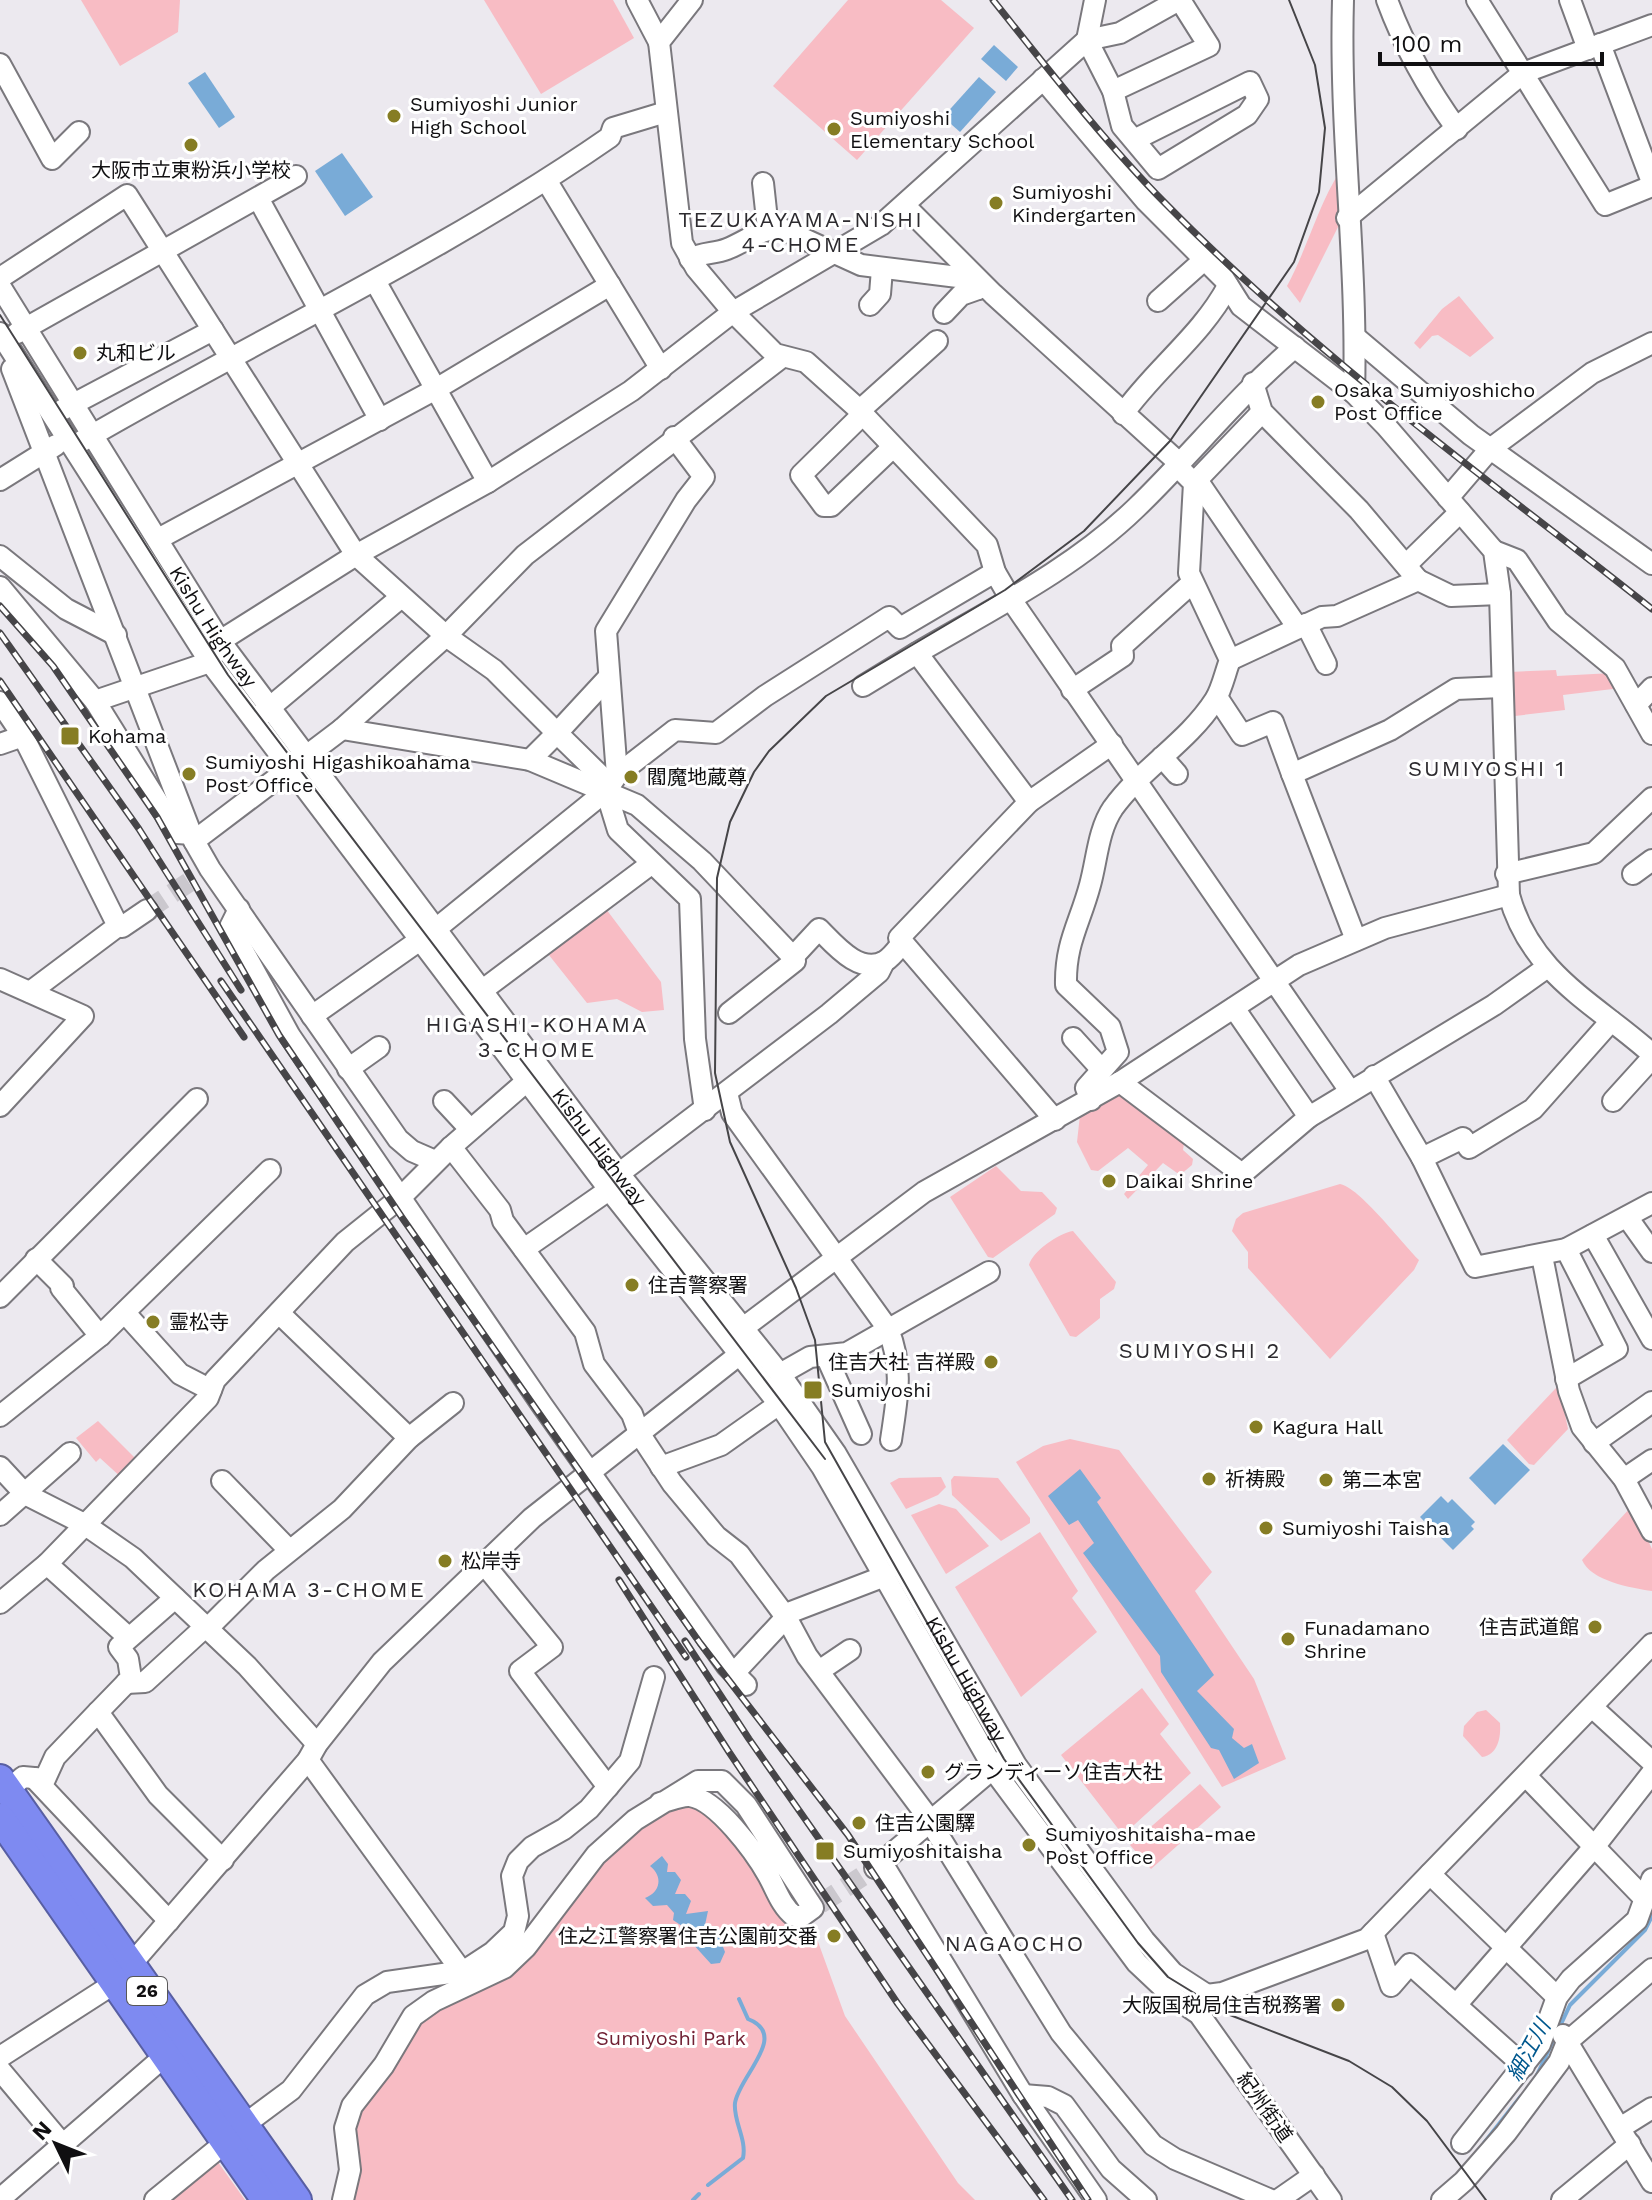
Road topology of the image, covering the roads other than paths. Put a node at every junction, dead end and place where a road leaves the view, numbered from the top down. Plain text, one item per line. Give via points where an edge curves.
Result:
1 (637, 0) edge
2 (692, 0) edge
3 (1095, 0) edge
4 (1179, 0) edge
5 (1343, 0) edge
6 (1387, 0) edge
7 (1477, 0) edge
8 (1570, 0) edge
9 (1652, 25) edge
10 (1087, 40) junction
11 (659, 42) junction
12 (1594, 47) junction
13 (0, 64) edge
14 (1523, 73) junction
15 (1043, 79) junction
16 (1113, 91) junction
17 (666, 112) junction
18 (1457, 129) junction
19 (79, 132) dead end
20 (1134, 140) junction
21 (296, 176) dead end
22 (546, 180) junction
23 (763, 183) dead end
24 (1652, 184) edge
25 (258, 198) junction
26 (904, 205) junction
27 (1347, 218) junction
28 (768, 229) junction
29 (164, 250) junction
30 (837, 254) junction
31 (690, 259) junction
32 (1204, 260) junction
33 (882, 269) junction
34 (0, 278) edge
35 (375, 281) junction
36 (610, 285) junction
37 (0, 286) edge
38 (1228, 286) junction
39 (985, 291) junction
40 (1158, 301) dead end
41 (870, 305) dead end
42 (319, 309) junction
43 (733, 312) junction
44 (944, 313) dead end
45 (26, 327) junction
46 (213, 330) junction
47 (1, 335) edge
48 (1355, 337) junction
49 (937, 341) dead end
50 (1652, 343) edge
51 (1295, 347) junction
52 (231, 357) junction
53 (782, 357) junction
54 (661, 369) junction
55 (1253, 383) junction
56 (436, 389) junction
57 (1354, 393) junction
58 (72, 405) junction
59 (1262, 412) junction
60 (861, 413) junction
61 (1123, 414) junction
62 (51, 415) junction
63 (380, 420) junction
64 (89, 431) junction
65 (674, 437) junction
66 (69, 443) junction
67 (893, 447) junction
68 (1490, 449) junction
69 (45, 452) junction
70 (299, 463) junction
71 (1177, 464) junction
72 (0, 480) edge
73 (488, 482) junction
74 (1196, 482) junction
75 (1454, 505) junction
76 (158, 539) junction
77 (1494, 551) junction
78 (356, 555) junction
79 (1648, 555) edge
80 (0, 556) edge
81 (995, 572) junction
82 (1412, 572) junction
83 (1192, 583) junction
84 (0, 587) edge
85 (1500, 594) junction
86 (400, 598) junction
87 (1010, 598) junction
88 (1302, 626) junction
89 (116, 635) junction
90 (446, 636) junction
91 (220, 641) junction
92 (917, 653) junction
93 (1230, 660) junction
94 (210, 662) junction
95 (1326, 664) dead end
96 (607, 679) junction
97 (863, 686) dead end
98 (134, 687) junction
99 (1502, 687) junction
100 (1652, 688) edge
101 (1072, 690) junction
102 (1217, 697) junction
103 (95, 701) junction
104 (0, 702) edge
105 (1636, 705) junction
106 (272, 706) junction
107 (253, 720) junction
108 (342, 729) junction
109 (557, 733) junction
110 (1652, 734) edge
111 (23, 736) junction
112 (0, 744) edge
113 (1112, 744) junction
114 (1162, 757) junction
115 (530, 760) junction
116 (298, 762) junction
117 (1177, 774) dead end
118 (1292, 774) junction
119 (1136, 781) junction
120 (611, 784) junction
121 (1652, 798) edge
122 (1029, 802) junction
123 (193, 837) junction
124 (1652, 860) edge
125 (728, 861) dead end
126 (651, 864) junction
127 (1506, 874) junction
128 (1633, 874) dead end
129 (724, 885) junction
130 (1509, 895) junction
131 (239, 909) junction
132 (147, 910) tunnel mouth
133 (122, 927) dead end
134 (428, 934) junction
135 (1356, 940) junction
136 (903, 942) junction
137 (795, 961) dead end
138 (884, 962) junction
139 (1546, 968) junction
140 (1275, 978) junction
141 (0, 979) edge
142 (30, 992) junction
143 (475, 996) junction
144 (1234, 1008) junction
145 (729, 1013) dead end
146 (312, 1016) junction
147 (1611, 1021) junction
148 (1073, 1038) dead end
149 (379, 1047) dead end
150 (1651, 1051) edge
151 (348, 1069) junction
152 (1102, 1070) junction
153 (535, 1075) junction
154 (1374, 1076) junction
155 (1120, 1082) junction
156 (1350, 1091) junction
157 (727, 1093) junction
158 (197, 1099) dead end
159 (1091, 1100) junction
160 (444, 1101) dead end
161 (1613, 1101) dead end
162 (0, 1106) edge
163 (705, 1110) junction
164 (1309, 1117) junction
165 (1055, 1120) junction
166 (470, 1129) junction
167 (451, 1147) junction
168 (1422, 1158) junction
169 (435, 1161) junction
170 (270, 1170) dead end
171 (614, 1181) junction
172 (400, 1198) junction
173 (1652, 1203) edge
174 (1627, 1217) junction
175 (1593, 1235) junction
176 (524, 1249) junction
177 (1566, 1249) junction
178 (1652, 1252) edge
179 (836, 1256) junction
180 (1542, 1256) junction
181 (36, 1259) junction
182 (989, 1272) dead end
183 (0, 1297) edge
184 (125, 1313) junction
185 (279, 1313) junction
186 (743, 1328) junction
187 (888, 1329) junction
188 (100, 1336) junction
189 (1652, 1339) edge
190 (740, 1354) junction
191 (827, 1358) junction
192 (780, 1374) junction
193 (1566, 1379) junction
194 (211, 1390) junction
195 (1652, 1402) edge
196 (453, 1403) dead end
197 (779, 1404) junction
198 (0, 1416) edge
199 (639, 1433) junction
200 (861, 1434) dead end
201 (409, 1438) junction
202 (891, 1440) dead end
203 (1594, 1443) junction
204 (70, 1453) dead end
205 (1652, 1460) edge
206 (0, 1467) edge
207 (661, 1467) junction
208 (589, 1472) junction
209 (1624, 1479) junction
210 (222, 1481) dead end
211 (25, 1494) junction
212 (0, 1515) edge
213 (84, 1524) junction
214 (1652, 1531) edge
215 (289, 1550) junction
216 (47, 1564) junction
217 (484, 1564) junction
218 (885, 1576) junction
219 (175, 1598) junction
220 (0, 1603) edge
221 (786, 1617) junction
222 (205, 1629) junction
223 (128, 1637) junction
224 (1652, 1644) edge
225 (850, 1650) dead end
226 (819, 1671) junction
227 (654, 1677) dead end
228 (126, 1683) junction
229 (1592, 1707) junction
230 (98, 1712) junction
231 (313, 1752) junction
232 (1010, 1755) junction
233 (1652, 1762) edge
234 (992, 1767) junction
235 (1652, 1773) edge
236 (1526, 1776) junction
237 (34, 1778) junction
238 (4, 1785) edge
239 (608, 1787) junction
240 (660, 1803) junction
241 (746, 1805) junction
242 (0, 1818) edge
243 (929, 1819) junction
244 (726, 1821) junction
245 (1594, 1847) junction
246 (223, 1860) junction
247 (1430, 1874) junction
248 (1646, 1887) edge
249 (169, 1921) junction
250 (1373, 1933) junction
251 (1505, 1947) junction
252 (1652, 1969) edge
253 (122, 1975) junction
254 (467, 1977) junction
255 (1203, 2005) junction
256 (1456, 2005) junction
257 (1554, 2006) junction
258 (1567, 2042) junction
259 (166, 2055) junction
260 (0, 2057) edge
261 (1524, 2066) junction
262 (0, 2070) edge
263 (1023, 2095) junction
264 (1652, 2108) edge
265 (235, 2134) junction
266 (1625, 2136) junction
267 (1462, 2143) dead end
268 (63, 2145) junction
269 (1314, 2175) junction
270 (1652, 2182) edge
271 (0, 2199) edge
272 (1268, 2199) edge
273 (1329, 2199) edge
274 (155, 2200) edge
275 (266, 2200) edge
276 (297, 2200) edge
277 (343, 2200) edge
278 (1096, 2200) edge
279 (1146, 2200) edge
280 (1442, 2200) edge
281 (1562, 2200) edge

1 - 11 street
2 - 11 street
3 - 10 street
4 - 10 street via 1120,33
4 - 16 street via 1209,46
5 - 27 street
6 - 18 street via 1398,30
7 - 14 street
8 - 12 street
9 - 12 street
10 - 15 street
10 - 16 street
11 - 17 street
12 - 14 street
12 - 24 street
13 - 19 street via 52,159
14 - 18 street
14 - 24 street via 1605,205
15 - 26 street
15 - 32 street
16 - 20 street via 1122,126
17 - 22 street via 613,128 610,137
17 - 31 street via 682,243
18 - 27 street
20 - 20 street via 1158,169 1247,115 1258,99 1250,82
21 - 25 street
22 - 35 street
22 - 36 street
23 - 28 street
25 - 29 street
25 - 42 street
26 - 30 street
26 - 39 street
27 - 48 street
28 - 30 street via 787,231
28 - 31 street via 723,251 706,251
29 - 34 street via 127,195
29 - 45 street
29 - 46 street
30 - 33 street
30 - 43 street
31 - 43 street
32 - 38 street
32 - 40 street
33 - 39 street via 958,277
33 - 41 street via 880,294
35 - 42 street
35 - 56 street
36 - 54 street
36 - 56 street
37 - 45 street, Kishu Highway
38 - 51 street via 1241,306
38 - 61 street via 1213,315
39 - 44 street via 961,295
39 - 61 street
42 - 52 street
42 - 63 street
43 - 53 street
43 - 54 street
45 - 47 street
45 - 58 street, Kishu Highway
46 - 52 street
46 - 58 street
47 - 62 street, Kishu Highway
47 - 69 street
48 - 57 street
48 - 68 street
49 - 60 street
50 - 68 street via 1592,373
51 - 55 street
51 - 57 street
52 - 64 street
52 - 70 street
53 - 60 street via 806,362
53 - 65 street
54 - 73 street
55 - 59 street
55 - 71 street
56 - 63 street
56 - 73 street
57 - 75 street
58 - 62 street
58 - 64 street, Kishu Highway
59 - 74 street
59 - 82 street
60 - 67 street
60 - 67 street via 801,475 824,506 831,506
61 - 71 street
62 - 66 street, Kishu Highway
63 - 70 street
64 - 66 street
64 - 76 street, Kishu Highway
65 - 90 street via 525,555
65 - 96 street via 704,477 606,631
66 - 69 street
66 - 94 street, Kishu Highway
67 - 81 street via 987,545
68 - 75 street
68 - 79 street
69 - 72 street
69 - 89 street
70 - 76 street
70 - 78 street
71 - 74 street
71 - 87 street via 1135,509 1051,575
73 - 78 street
74 - 83 street via 1190,531
74 - 88 street
75 - 77 street
75 - 82 street
76 - 91 street, Kishu Highway
77 - 85 street
77 - 105 street via 1517,560 1558,621 1615,668
78 - 86 street
78 - 91 street
80 - 89 street via 66,609
81 - 87 street
81 - 120 street via 900,628 889,617 716,733 675,730
82 - 85 street via 1451,596
82 - 88 street via 1337,616
83 - 93 street
83 - 101 street via 1122,646 1123,656
84 - 103 street
85 - 99 street
86 - 90 street
86 - 106 street
87 - 92 street
87 - 101 street
88 - 93 street
88 - 95 street
89 - 98 street
90 - 108 street
90 - 109 street via 494,670
91 - 94 street
91 - 106 street, Kishu Highway
92 - 97 street
92 - 122 street
93 - 102 street
94 - 98 street
94 - 107 street, Kishu Highway
96 - 109 street
96 - 120 street
98 - 103 street
98 - 123 street
99 - 118 street via 1456,689 1390,730
99 - 127 street
100 - 105 street
101 - 113 street
102 - 114 street
102 - 118 street via 1242,735 1273,722
103 - 123 street via 177,833
104 - 111 street
105 - 110 street
106 - 107 street
106 - 116 street, Kishu Highway
107 - 116 street, Kishu Highway
108 - 115 street
108 - 116 street
109 - 115 street
109 - 120 street
111 - 112 street
111 - 142 street via 118,926
113 - 119 street
113 - 122 street
114 - 117 street
114 - 119 street
115 - 120 street
116 - 123 street
116 - 134 street, Kishu Highway
118 - 135 street
119 - 140 street
119 - 152 street via 1112,810 1099,842 1066,961 1066,985 1110,1027 1118,1052
120 - 126 street via 618,830
120 - 129 street
120 - 134 street
121 - 127 street via 1594,853
122 - 136 street via 899,938
123 - 131 street via 202,874
124 - 128 street
125 - 129 street
126 - 143 street
126 - 163 street via 690,899 691,981
127 - 130 street
129 - 138 street via 793,957 819,929 848,956 867,964
130 - 135 street
130 - 139 street via 1515,917
131 - 146 street
131 - 172 street via 230,927 258,982
132 - 133 street
134 - 143 street, Kishu Highway
134 - 146 street
135 - 140 street
136 - 138 street
136 - 165 street
137 - 145 street
138 - 157 street via 829,1014
139 - 147 street
139 - 154 street
140 - 144 street
140 - 156 street
141 - 142 street
142 - 162 street via 83,1016
143 - 153 street, Kishu Highway
144 - 155 street
144 - 164 street
146 - 151 street
147 - 150 street
147 - 168 street via 1533,1109 1469,1148 1463,1138
148 - 152 street
149 - 151 street
150 - 161 street
151 - 169 street via 398,1139
152 - 159 street via 1086,1088
153 - 166 street
153 - 171 street, Kishu Highway
154 - 156 street
154 - 168 street
155 - 159 street
155 - 164 street via 1242,1174
156 - 164 street
157 - 163 street
157 - 179 street via 732,1113
158 - 181 street
159 - 165 street
160 - 166 street
163 - 171 street
165 - 179 street via 924,1192
166 - 167 street
167 - 169 street
167 - 176 street
168 - 180 street via 1475,1267
169 - 172 street
170 - 184 street
171 - 176 street
171 - 186 street, Kishu Highway
171 - 190 street, Kishu Highway
172 - 185 street via 345,1242
172 - 208 street
173 - 174 street
174 - 175 street
174 - 178 street
175 - 177 street
175 - 189 street
176 - 199 street via 585,1332 594,1364 632,1414
177 - 180 street
177 - 193 street via 1617,1349
179 - 186 street
179 - 187 street
180 - 193 street
181 - 183 street
181 - 188 street
182 - 187 street
184 - 188 street
184 - 194 street via 180,1374
185 - 194 street
185 - 201 street
186 - 192 street, Kishu Highway
187 - 191 street via 847,1353
187 - 202 street via 898,1355
188 - 198 street
190 - 197 street, Kishu Highway
190 - 199 street
191 - 192 street via 810,1357
191 - 200 street
192 - 232 street, Kishu Highway via 836,1454
193 - 203 street via 1582,1427
194 - 213 street
195 - 203 street
196 - 201 street
197 - 207 street via 721,1445
197 - 218 street, Kishu Highway
199 - 207 street
199 - 208 street
201 - 215 street via 342,1509
203 - 209 street
204 - 211 street
205 - 209 street
206 - 211 street
207 - 221 street via 716,1536 739,1554
208 - 217 street
208 - 221 street via 727,1666 741,1678
209 - 214 street
210 - 215 street
211 - 212 street
211 - 213 street
213 - 216 street
213 - 219 street via 133,1558
215 - 222 street
216 - 220 street
216 - 223 street
217 - 231 street via 382,1662
217 - 239 street via 552,1647 520,1671
218 - 221 street
218 - 234 street, Kishu Highway
219 - 222 street
219 - 223 street
221 - 226 street
222 - 228 street via 145,1682
222 - 231 street via 247,1666
223 - 228 street via 119,1647 128,1659 131,1678
224 - 229 street
225 - 226 street
226 - 243 street
227 - 239 street via 630,1761
228 - 230 street
229 - 233 street
229 - 236 street
230 - 237 street via 55,1757 45,1779
230 - 246 street via 158,1795
231 - 246 street
231 - 254 street
232 - 234 street
232 - 255 street, Kishu Highway via 1144,1940
234 - 243 street
234 - 255 street, Kishu Highway via 1137,1963 1171,1995
235 - 245 street
236 - 245 street
236 - 247 street
237 - 238 street
237 - 249 street
238 - 253 highway, 26
239 - 254 street via 589,1809 518,1861 512,1876 518,1916 514,1932
240 - 241 street via 698,1781 722,1781
240 - 244 street via 689,1796
240 - 254 street via 596,1855 504,1968
241 - 244 street via 729,1806
241 - 244 street via 816,1906 802,1916 787,1911 765,1870
242 - 253 highway, 26
243 - 263 street via 878,1865
243 - 272 street via 1061,2033 1153,2145
245 - 248 street
245 - 251 street
246 - 249 street
247 - 250 street
247 - 251 street
248 - 257 street via 1637,1920 1571,1979
249 - 253 street
250 - 255 street
250 - 256 street via 1391,1986 1410,1964
251 - 256 street
251 - 257 street
252 - 258 street
253 - 259 highway, 26
253 - 260 street
253 - 265 highway, 26
254 - 265 street via 387,1982 365,1995 291,2090
254 - 277 street via 413,2016 352,2106 345,2128 350,2170
255 - 269 street, 紀州街道
256 - 261 street
257 - 258 street
257 - 261 street via 1540,2044
258 - 266 street
258 - 280 street via 1559,2062 1506,2133
259 - 265 highway, 26
259 - 268 street
261 - 267 street
262 - 268 street
263 - 278 street
263 - 279 street via 1064,2105 1111,2169
264 - 266 street
265 - 274 street
265 - 275 highway, 26
265 - 276 highway, 26
266 - 270 street
266 - 281 street
268 - 271 street
269 - 272 street
269 - 273 street, 紀州街道

